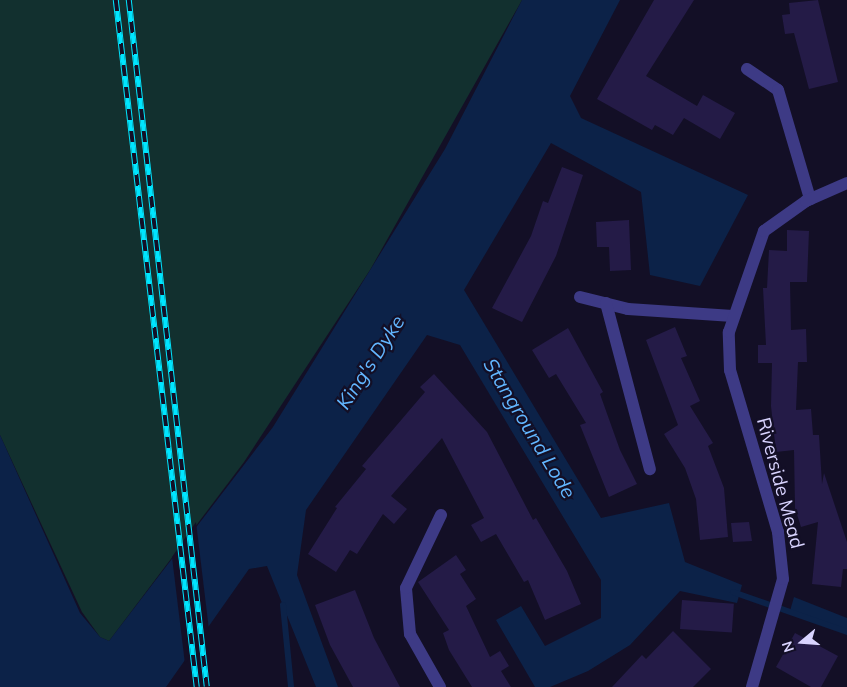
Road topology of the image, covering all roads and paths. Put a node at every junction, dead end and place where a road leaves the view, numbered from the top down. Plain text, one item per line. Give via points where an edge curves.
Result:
1 (747, 69) dead end
2 (847, 183) edge
3 (810, 199) junction
4 (580, 297) dead end
5 (606, 304) junction
6 (733, 316) junction
7 (650, 469) dead end
8 (440, 515) dead end
9 (440, 687) edge
10 (752, 687) edge

1 - 3 street via 778,90
2 - 3 street, Riverside Mead
3 - 6 street, Riverside Mead via 764,231
4 - 5 street
5 - 6 street via 628,310
5 - 7 street
6 - 10 street, Riverside Mead via 728,332 730,370 778,532 784,579
8 - 9 street via 406,588 410,634

